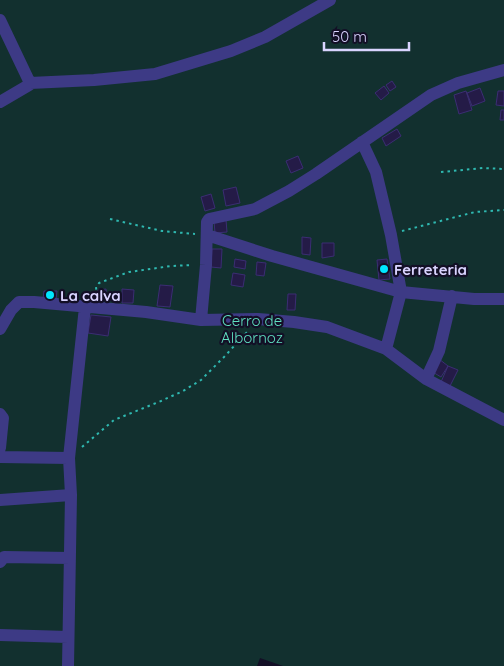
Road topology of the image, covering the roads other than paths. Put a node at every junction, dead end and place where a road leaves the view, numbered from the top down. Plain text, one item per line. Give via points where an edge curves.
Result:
1 (330, 0) edge
2 (0, 20) edge
3 (504, 70) edge
4 (30, 83) junction
5 (0, 102) edge
6 (362, 142) junction
7 (207, 235) junction
8 (401, 292) junction
9 (452, 296) junction
10 (504, 299) edge
11 (91, 307) junction
12 (201, 320) junction
13 (0, 329) edge
14 (386, 349) junction
15 (426, 378) junction
16 (0, 414) edge
17 (504, 420) edge
18 (0, 448) edge
19 (0, 457) edge
20 (69, 458) junction
21 (71, 495) junction
22 (0, 500) edge
23 (1, 558) edge
24 (70, 558) junction
25 (0, 635) edge
26 (68, 637) junction
27 (68, 666) edge

1 - 4 street via 265,36 155,74
2 - 4 street
3 - 6 street via 458,83 431,95
4 - 5 street
6 - 7 street via 310,178 255,209 209,219
6 - 8 street via 376,172
7 - 8 street
7 - 12 street
8 - 9 street
8 - 14 street
9 - 10 street
9 - 15 street via 439,351
11 - 12 street
11 - 13 street via 19,302
11 - 20 street
12 - 14 street via 258,319 327,327
14 - 15 street
15 - 17 street
16 - 18 street via 4,418
19 - 20 street
20 - 21 street
21 - 22 street
21 - 24 street
23 - 24 street
24 - 26 street
25 - 26 street
26 - 27 street

